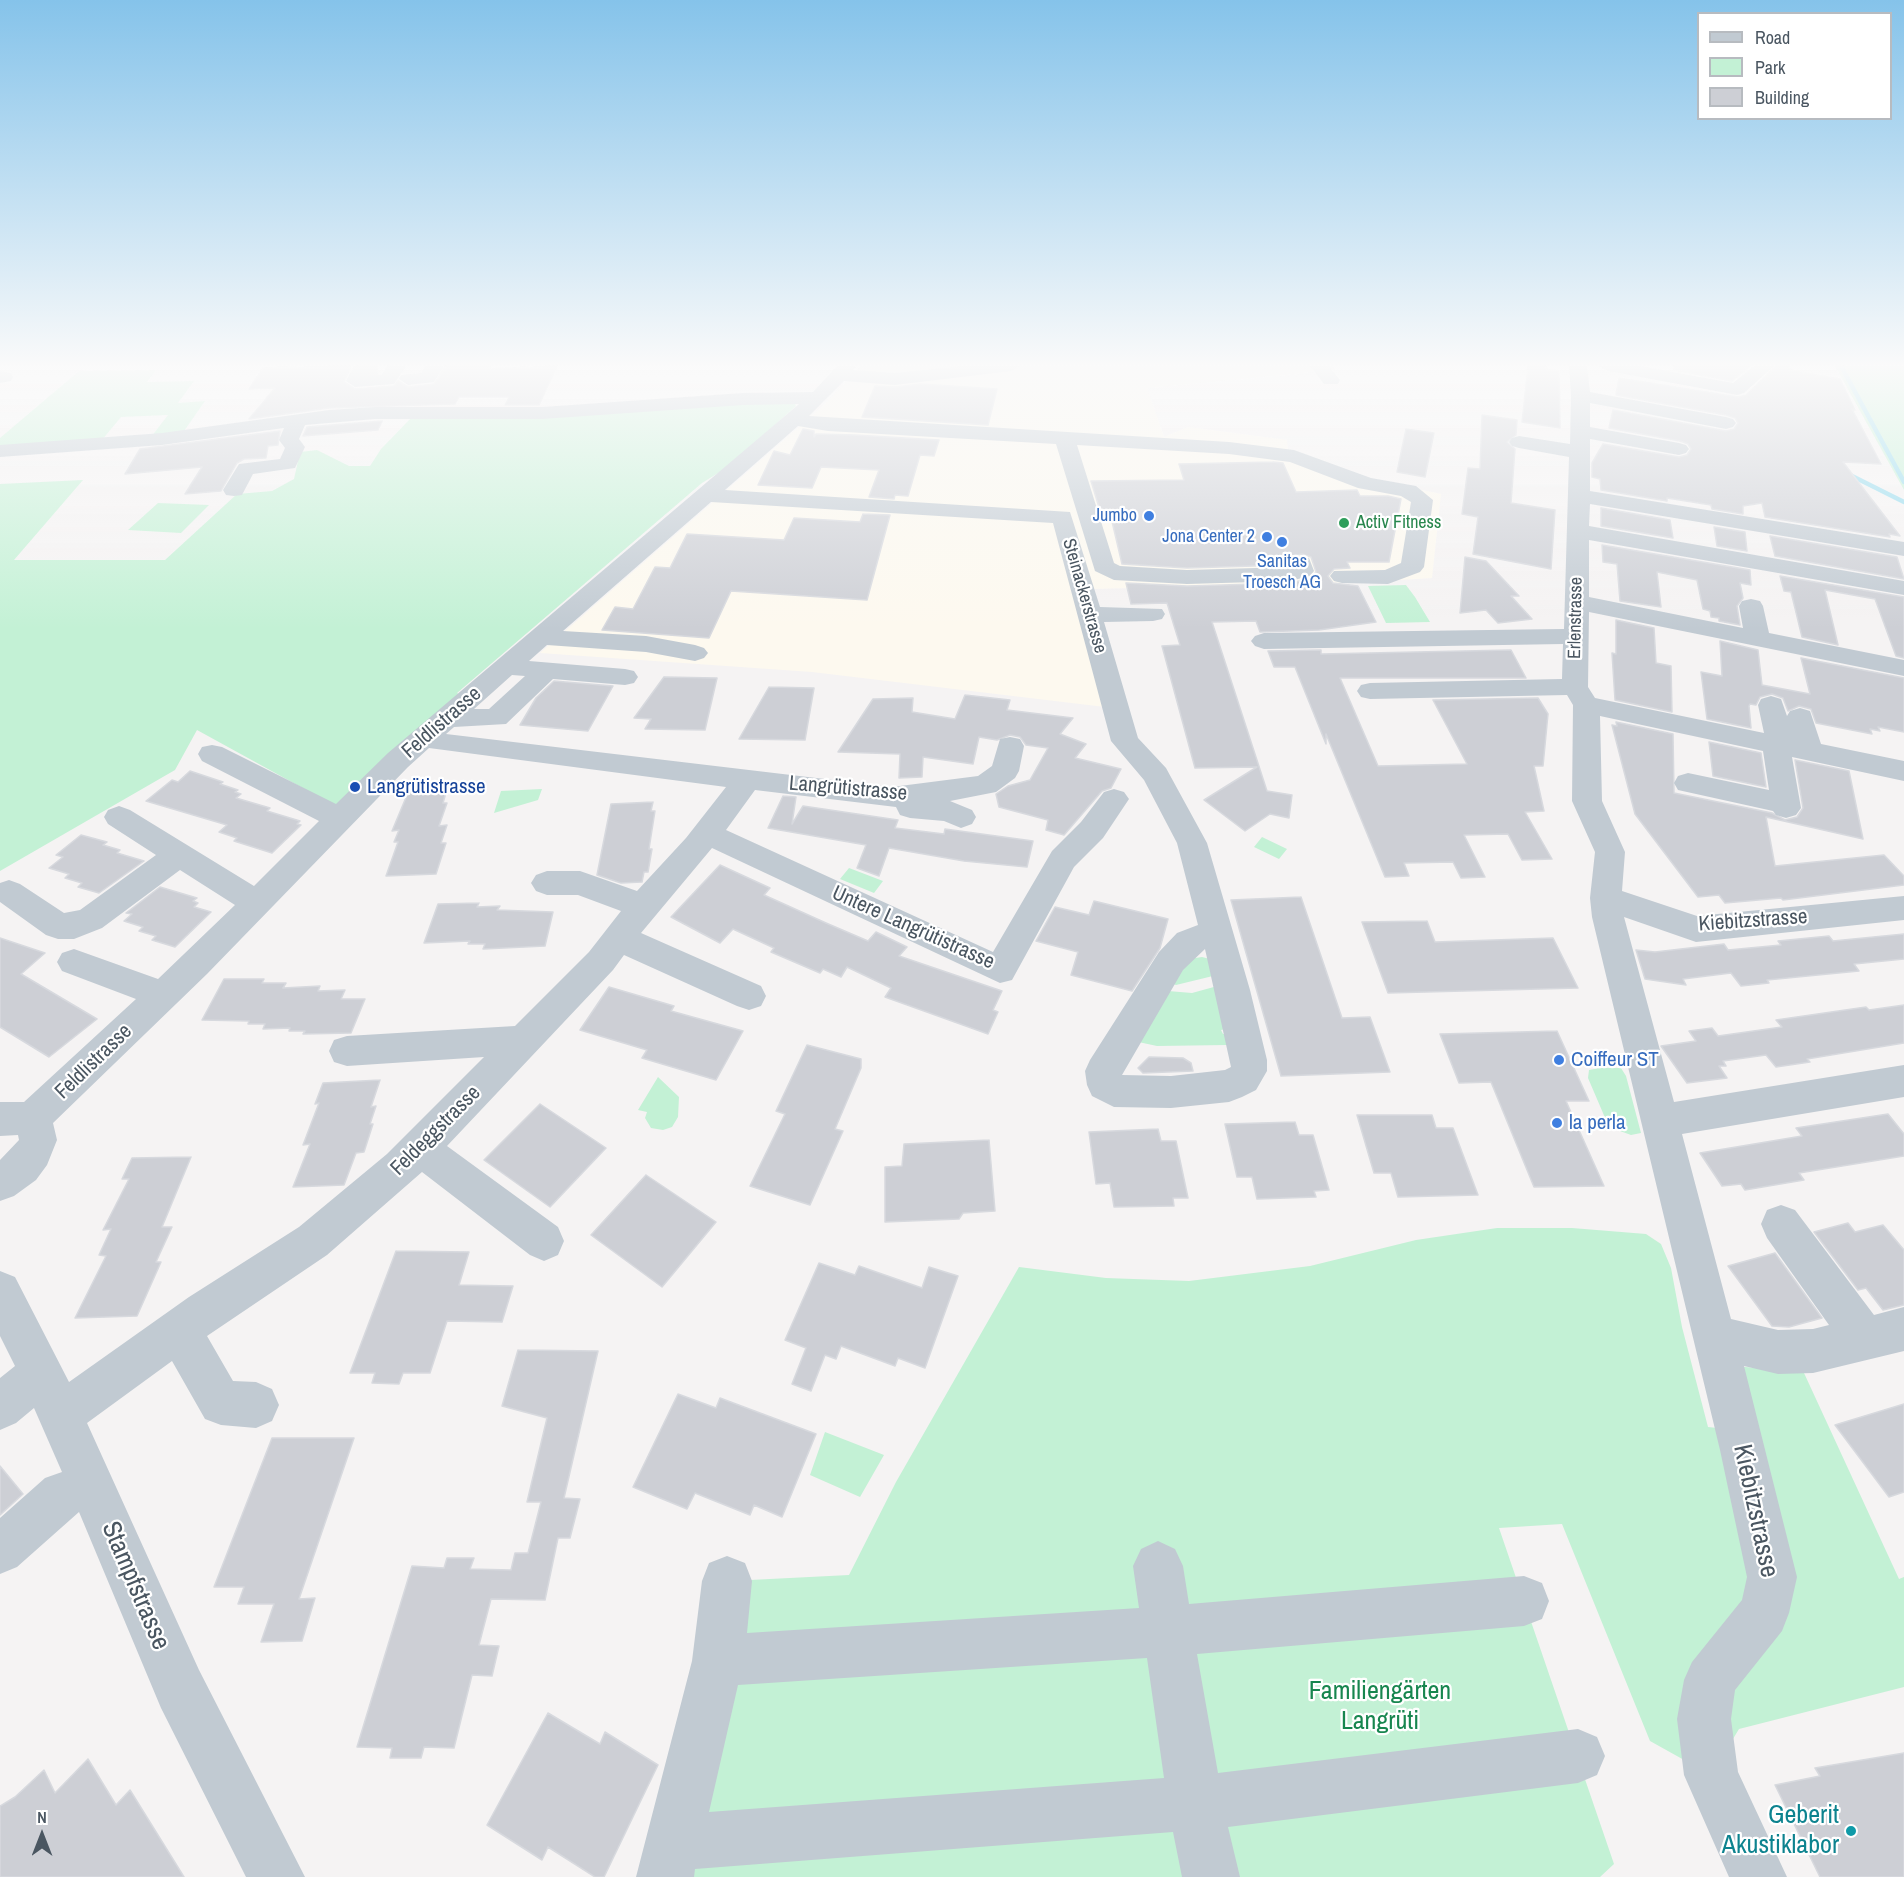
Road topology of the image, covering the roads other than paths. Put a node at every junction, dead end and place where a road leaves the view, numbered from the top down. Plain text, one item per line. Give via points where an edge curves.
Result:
1 (292, 454) edge
2 (753, 454) edge
3 (1069, 454) edge
4 (1275, 454) edge
5 (1579, 454) edge
6 (234, 490) dead end
7 (707, 495) junction
8 (1577, 495) junction
9 (1569, 533) junction
10 (1904, 549) edge
11 (1297, 563) dead end
12 (1342, 576) dead end
13 (1904, 588) edge
14 (1576, 602) junction
15 (1630, 603) dead end
16 (1751, 606) dead end
17 (1154, 614) dead end
18 (1089, 615) junction
19 (1664, 620) junction
20 (1575, 636) junction
21 (543, 637) junction
22 (1758, 639) junction
23 (1264, 641) dead end
24 (695, 653) dead end
25 (508, 668) junction
26 (1904, 668) edge
27 (546, 670) junction
28 (625, 677) dead end
29 (1370, 691) dead end
30 (1580, 696) junction
31 (1771, 705) dead end
32 (1800, 717) dead end
33 (438, 726) junction
34 (1778, 744) junction
35 (1010, 746) dead end
36 (641, 748) dead end
37 (1809, 751) junction
38 (212, 753) dead end
39 (1904, 771) edge
40 (748, 779) junction
41 (1688, 783) dead end
42 (838, 790) junction
43 (1114, 799) dead end
44 (119, 817) dead end
45 (961, 818) dead end
46 (340, 819) junction
47 (706, 833) junction
48 (179, 854) junction
49 (1608, 880) junction
50 (547, 883) dead end
51 (9, 892) dead end
52 (257, 903) junction
53 (1904, 909) edge
54 (632, 921) junction
55 (1214, 932) junction
56 (74, 962) dead end
57 (750, 986) dead end
58 (164, 995) junction
59 (524, 1040) junction
60 (347, 1051) dead end
61 (1904, 1081) edge
62 (15, 1120) edge
63 (1661, 1121) junction
64 (421, 1149) junction
65 (0, 1183) edge
66 (1781, 1224) dead end
67 (544, 1241) dead end
68 (0, 1293) edge
69 (179, 1331) junction
70 (1884, 1334) edge
71 (1714, 1337) junction
72 (46, 1382) junction
73 (0, 1389) edge
74 (256, 1405) dead end
75 (0, 1407) edge
76 (62, 1495) dead end
77 (0, 1550) edge
78 (1158, 1566) dead end
79 (727, 1581) dead end
80 (1524, 1600) dead end
81 (1170, 1631) junction
82 (718, 1661) junction
83 (1578, 1756) dead end
84 (1196, 1803) junction
85 (669, 1860) edge
86 (276, 1877) edge
87 (1211, 1877) edge
88 (1758, 1877) edge

1 - 6 street via 288,464 246,468
2 - 7 street, Feldlistrasse
3 - 11 street via 1103,566 1114,573 1290,574 1302,571
4 - 12 street via 1294,456 1366,483 1408,491 1422,500 1412,567 1388,577
5 - 8 street, Erlenstrasse
7 - 18 street, Steinackerstrasse via 1062,517
7 - 21 street, Feldlistrasse
8 - 9 street, Erlenstrasse
8 - 10 street
9 - 13 street
9 - 14 street, Erlenstrasse
14 - 19 street
14 - 20 street, Erlenstrasse
15 - 19 street via 1664,613
16 - 22 street
17 - 18 street
18 - 55 street, Steinackerstrasse via 1125,741 1156,775 1192,843
19 - 22 street
20 - 23 street
20 - 30 street, Erlenstrasse
21 - 24 street via 646,644
21 - 25 street, Feldlistrasse
22 - 26 street
25 - 27 street
25 - 33 street, Feldlistrasse
27 - 28 street
27 - 33 street via 496,718
29 - 30 street via 1449,682
30 - 34 street
30 - 49 street, Erlenstrasse via 1587,801 1610,852
31 - 34 street
32 - 37 street
33 - 36 street
33 - 40 street, Langrütistrasse via 447,743
33 - 46 street, Feldlistrasse
34 - 37 street
34 - 41 street via 1786,806
35 - 42 street, Langrütistrasse via 1005,771 986,785 925,795
37 - 39 street
38 - 46 street
40 - 42 street, Langrütistrasse
40 - 47 street, Feldeggstrasse
42 - 45 street via 857,803 949,811
43 - 47 street, Untere Langrütistrasse via 1064,859 1000,970
44 - 48 street
46 - 52 street, Feldlistrasse
47 - 54 street, Feldeggstrasse
48 - 51 street via 91,919 74,926 58,926
48 - 52 street
49 - 53 street, Kiebitzstrasse via 1696,928
49 - 63 street, Kiebitzstrasse via 1608,917
50 - 54 street via 580,883
52 - 58 street, Feldlistrasse
54 - 57 street
54 - 59 street, Feldeggstrasse via 601,961
55 - 55 street, Steinackerstrasse via 1233,990 1249,1071 1243,1079 1228,1086 1171,1092 1114,1091 1105,1085 1103,1071 1171,961 1189,942
56 - 58 street
58 - 62 street, Feldlistrasse
59 - 60 street
59 - 64 street, Feldeggstrasse
61 - 63 street
62 - 65 street via 37,1129 38,1140 22,1167
63 - 71 street, Kiebitzstrasse
64 - 67 street
64 - 69 street, Feldeggstrasse via 313,1241
66 - 70 street
68 - 72 street, Stampfstrasse
69 - 72 street, Feldeggstrasse
69 - 74 street via 221,1403
70 - 71 street via 1813,1350 1778,1352
71 - 88 street, Kiebitzstrasse via 1772,1577 1764,1613 1710,1680 1704,1719 1711,1775
72 - 73 street
72 - 75 street
72 - 86 street, Stampfstrasse via 180,1689
76 - 77 street
78 - 81 street
79 - 82 street
80 - 81 street
81 - 82 street
81 - 84 street
82 - 85 street
83 - 84 street
84 - 85 street
84 - 87 street

